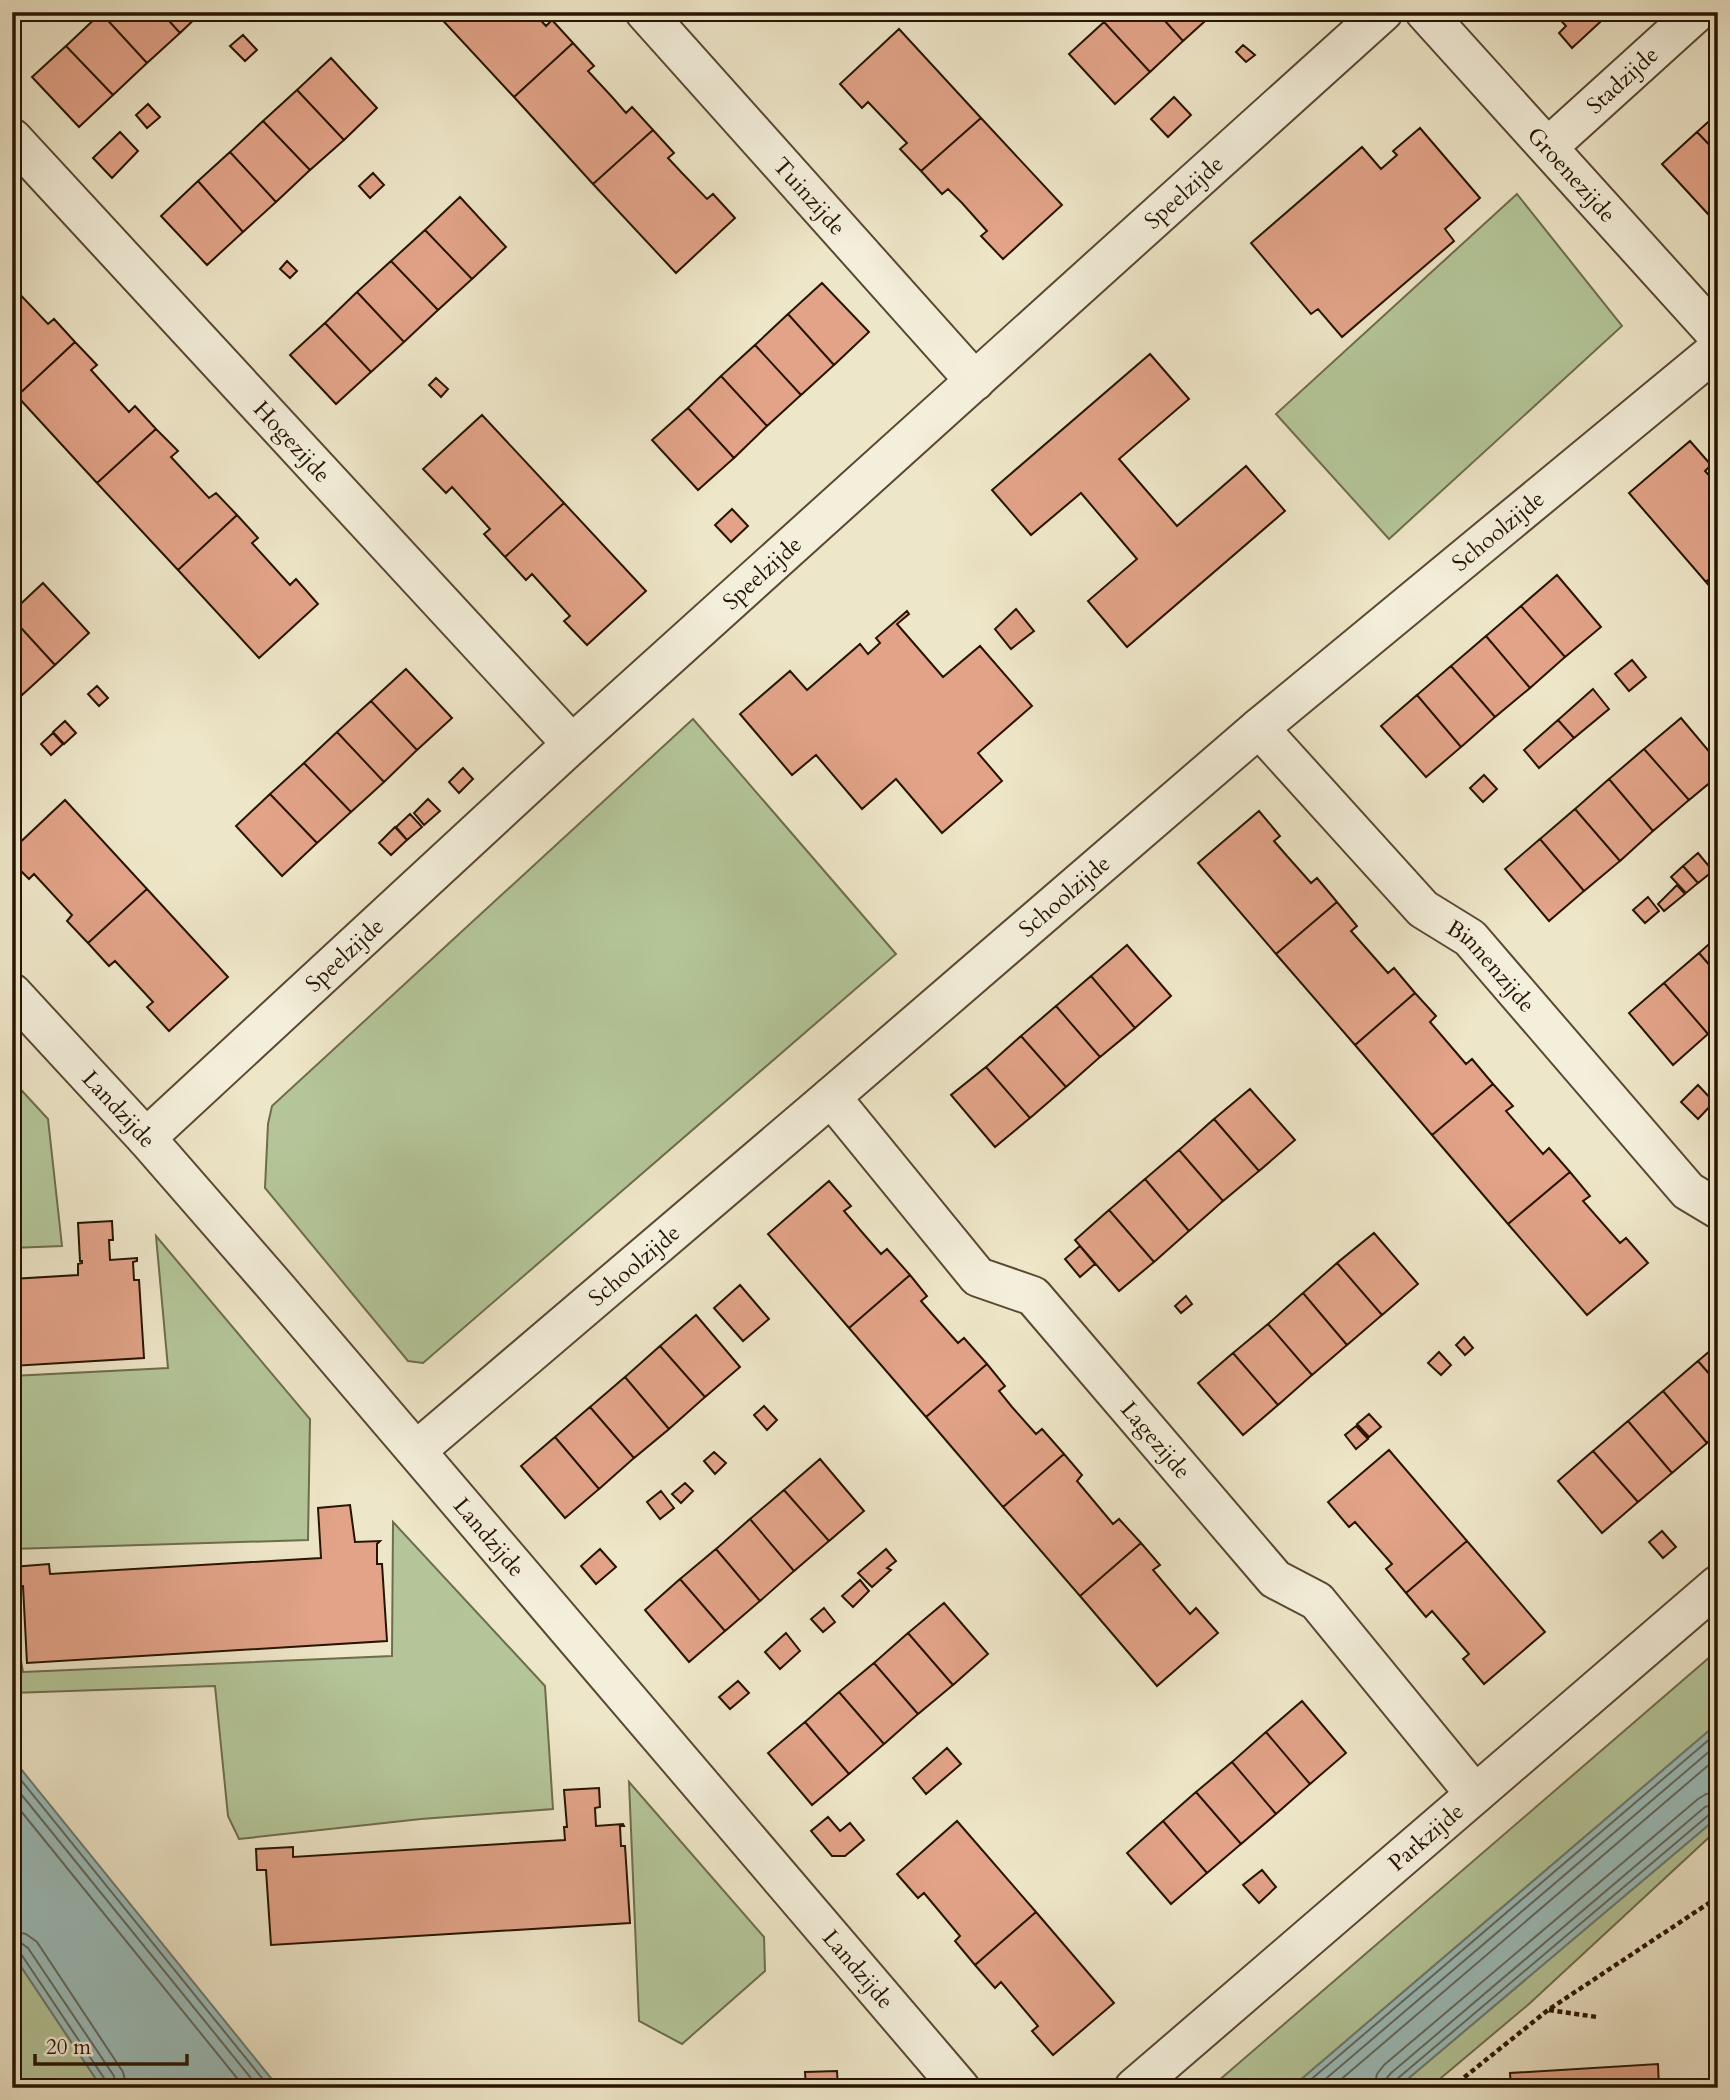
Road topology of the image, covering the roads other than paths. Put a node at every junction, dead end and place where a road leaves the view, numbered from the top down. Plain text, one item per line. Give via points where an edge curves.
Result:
1 (645, 12) edge
2 (1383, 12) edge
3 (1425, 12) edge
4 (1697, 12) edge
5 (12, 138) edge
6 (1548, 147) junction
7 (1718, 336) edge
8 (1718, 349) edge
9 (975, 381) junction
10 (1259, 728) junction
11 (572, 744) junction
12 (12, 993) edge
13 (831, 1097) junction
14 (146, 1138) junction
15 (1718, 1209) edge
16 (416, 1450) junction
17 (1718, 1585) edge
18 (1475, 1794) junction
19 (960, 2088) edge
20 (1134, 2088) edge

1 - 9 street, Tuinzijde
2 - 9 street, Speelzijde
3 - 6 street, Groenezijde
4 - 6 street, Stadzijde
5 - 11 street, Hogezijde
6 - 7 street, Groenezijde
8 - 10 street, Schoolzijde
9 - 11 street, Speelzijde
10 - 13 street, Schoolzijde
10 - 15 street, Binnenzijde via 1423,909 1470,938 1688,1191
11 - 14 street, Speelzijde
12 - 14 street, Landzijde
13 - 16 street, Schoolzijde
13 - 18 street, Lagezijde via 978,1277 1033,1296 1275,1579 1317,1601
14 - 16 street, Landzijde
16 - 19 street, Landzijde
17 - 18 street, Parkzijde
18 - 20 street, Parkzijde

